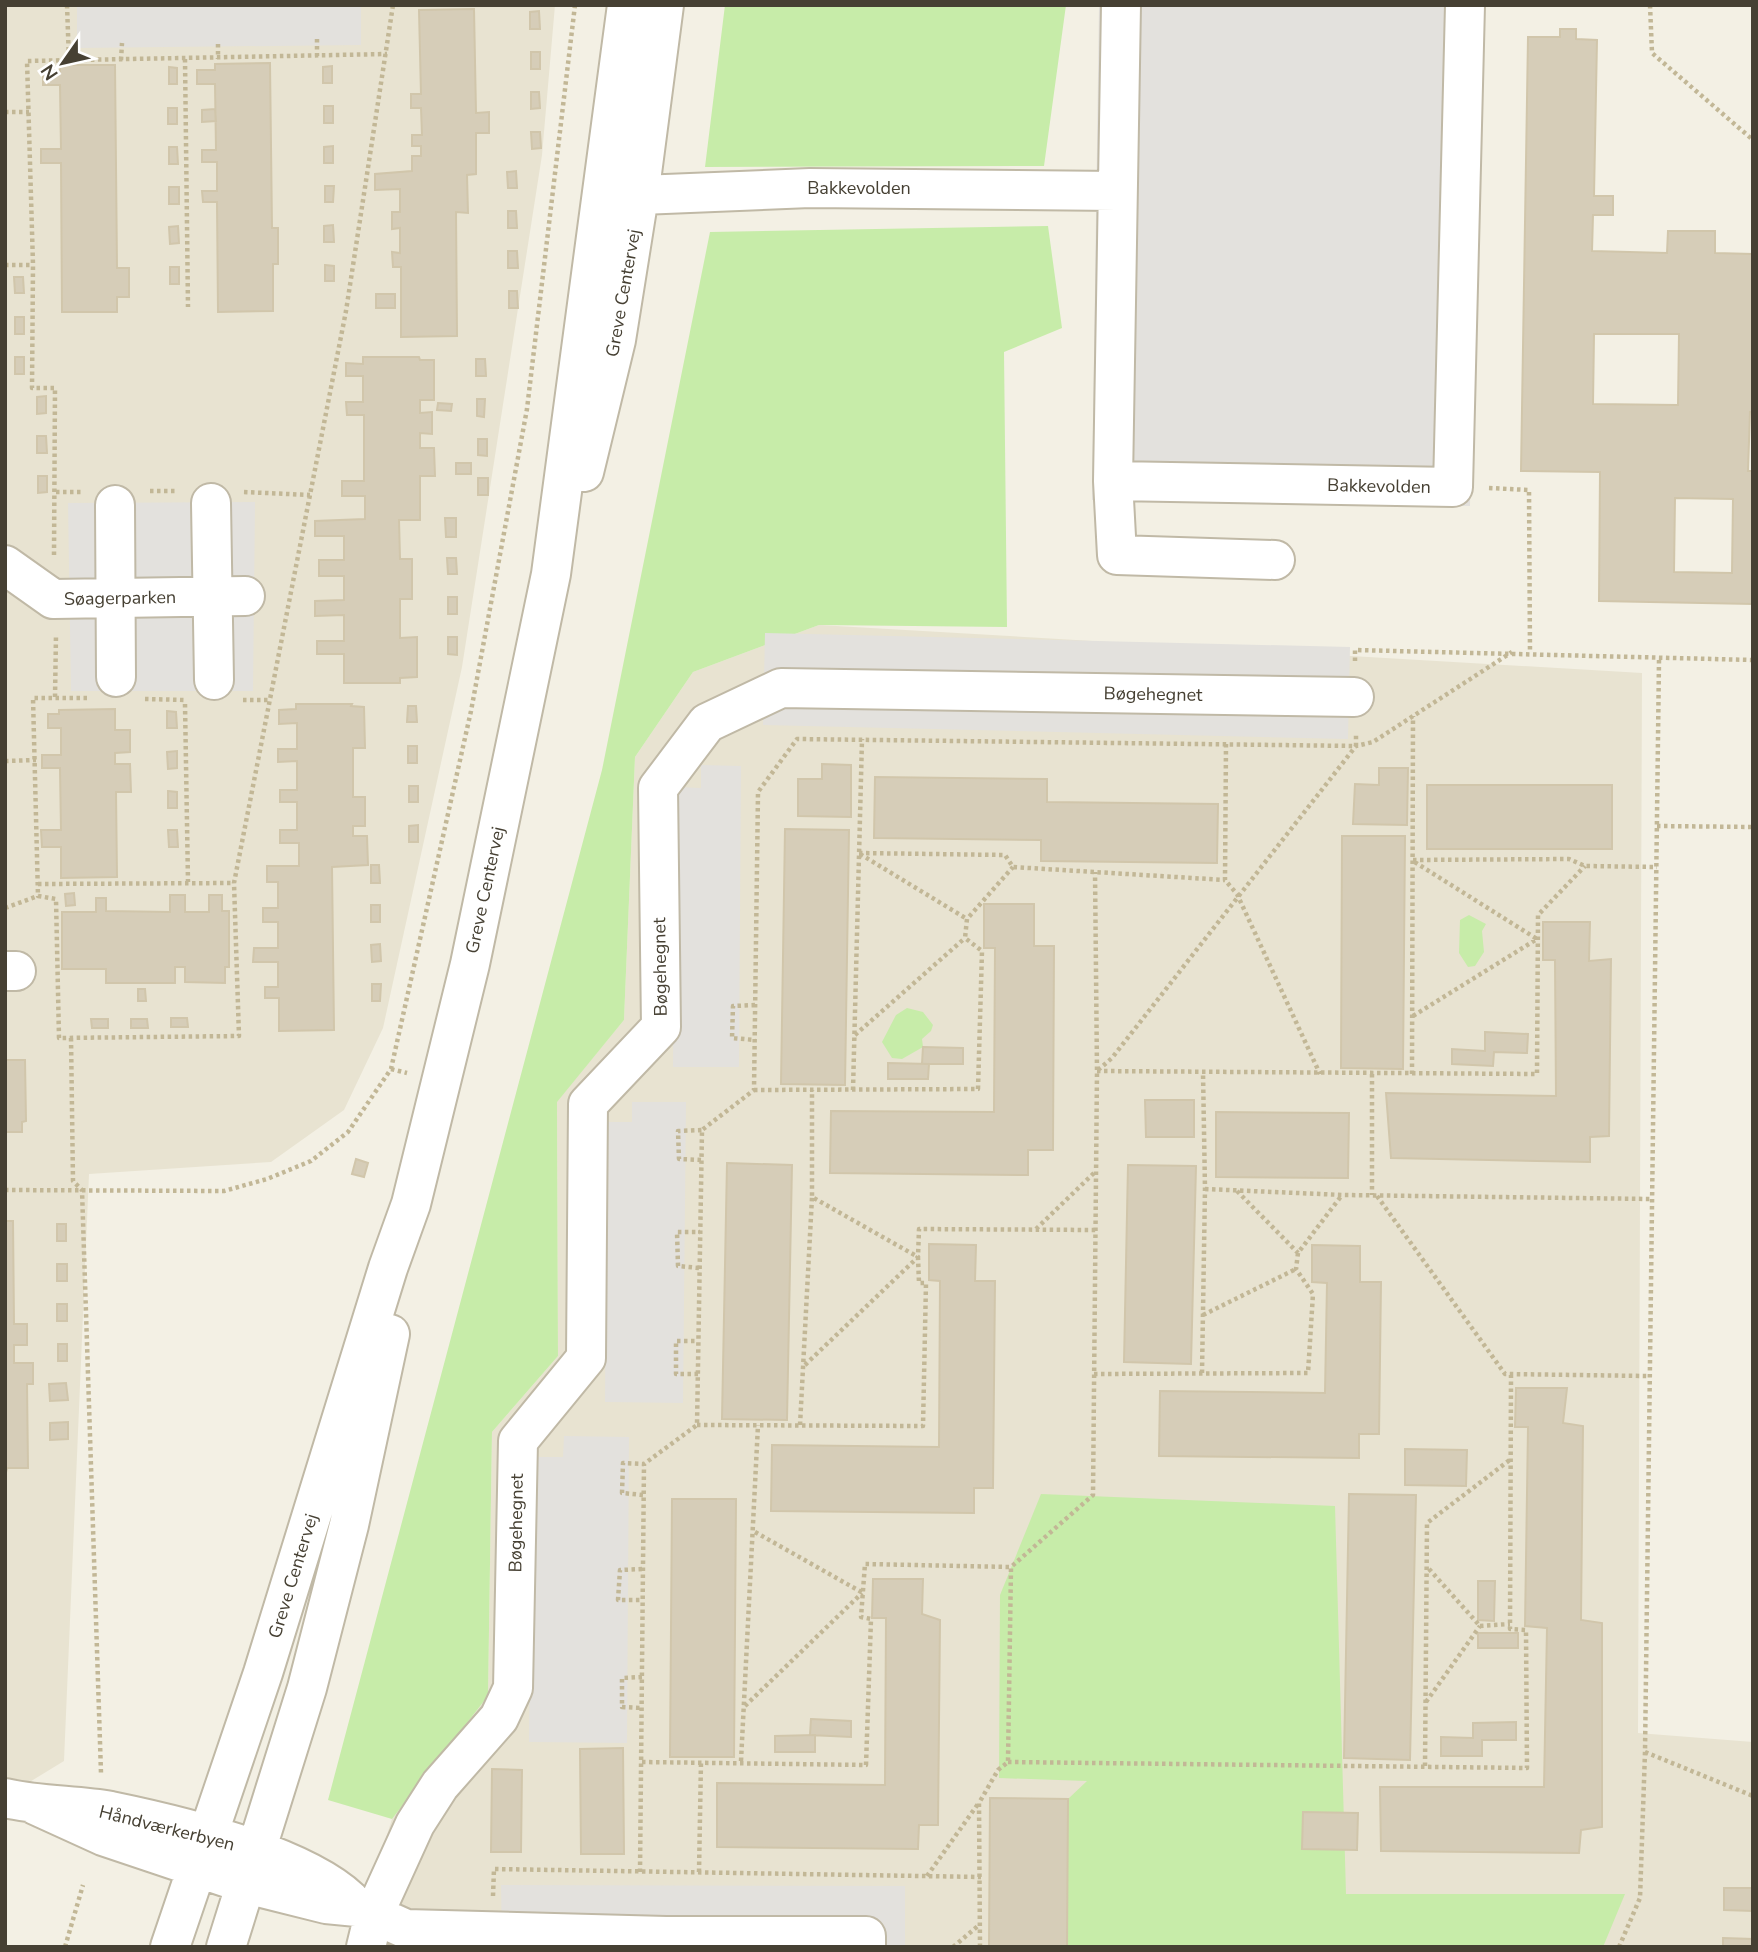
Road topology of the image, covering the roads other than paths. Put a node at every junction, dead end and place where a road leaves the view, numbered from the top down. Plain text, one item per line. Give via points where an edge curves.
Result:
1 (627, 5) edge
2 (663, 5) edge
3 (1121, 5) edge
4 (1465, 5) edge
5 (1118, 191) junction
6 (639, 196) junction
7 (601, 197) junction
8 (1113, 481) junction
9 (211, 503) dead end
10 (115, 505) dead end
11 (1275, 559) dead end
12 (5, 565) edge
13 (551, 574) junction
14 (229, 596) junction
15 (116, 598) junction
16 (117, 691) road end
17 (206, 695) road end
18 (1354, 697) road end
19 (411, 1204) junction
20 (20, 1802) edge
21 (202, 1851) junction
22 (251, 1868) junction
23 (365, 1922) edge
24 (170, 1947) edge
25 (226, 1947) edge
26 (866, 1947) edge

1 - 7 street, Greve Centervej
2 - 6 street, Greve Centervej
3 - 5 street
4 - 8 street, Bakkevolden via 1453,487
5 - 6 street, Bakkevolden via 810,188
5 - 8 street
6 - 7 street, Bakkevolden
6 - 13 street, Greve Centervej via 616,340 592,448
7 - 13 street, Greve Centervej
8 - 11 street via 1117,555
9 - 14 street
10 - 15 street
12 - 15 street, Søagerparken via 55,598
13 - 19 street, Greve Centervej via 470,964
14 - 15 street, Søagerparken
14 - 17 street
15 - 16 street
18 - 23 street, Bøgehegnet via 781,688 707,723 658,788 661,1027 588,1104 586,1358 518,1441 513,1689 499,1718 440,1785 415,1824
19 - 21 street, Greve Centervej
19 - 22 street, Greve Centervej via 403,1274 349,1525 307,1688
20 - 21 street, Håndværkerbyen via 103,1836
21 - 22 street, Håndværkerbyen
21 - 24 street, Greve Centervej
22 - 23 street
22 - 25 street, Greve Centervej
23 - 26 street via 405,1929 493,1932 866,1936

